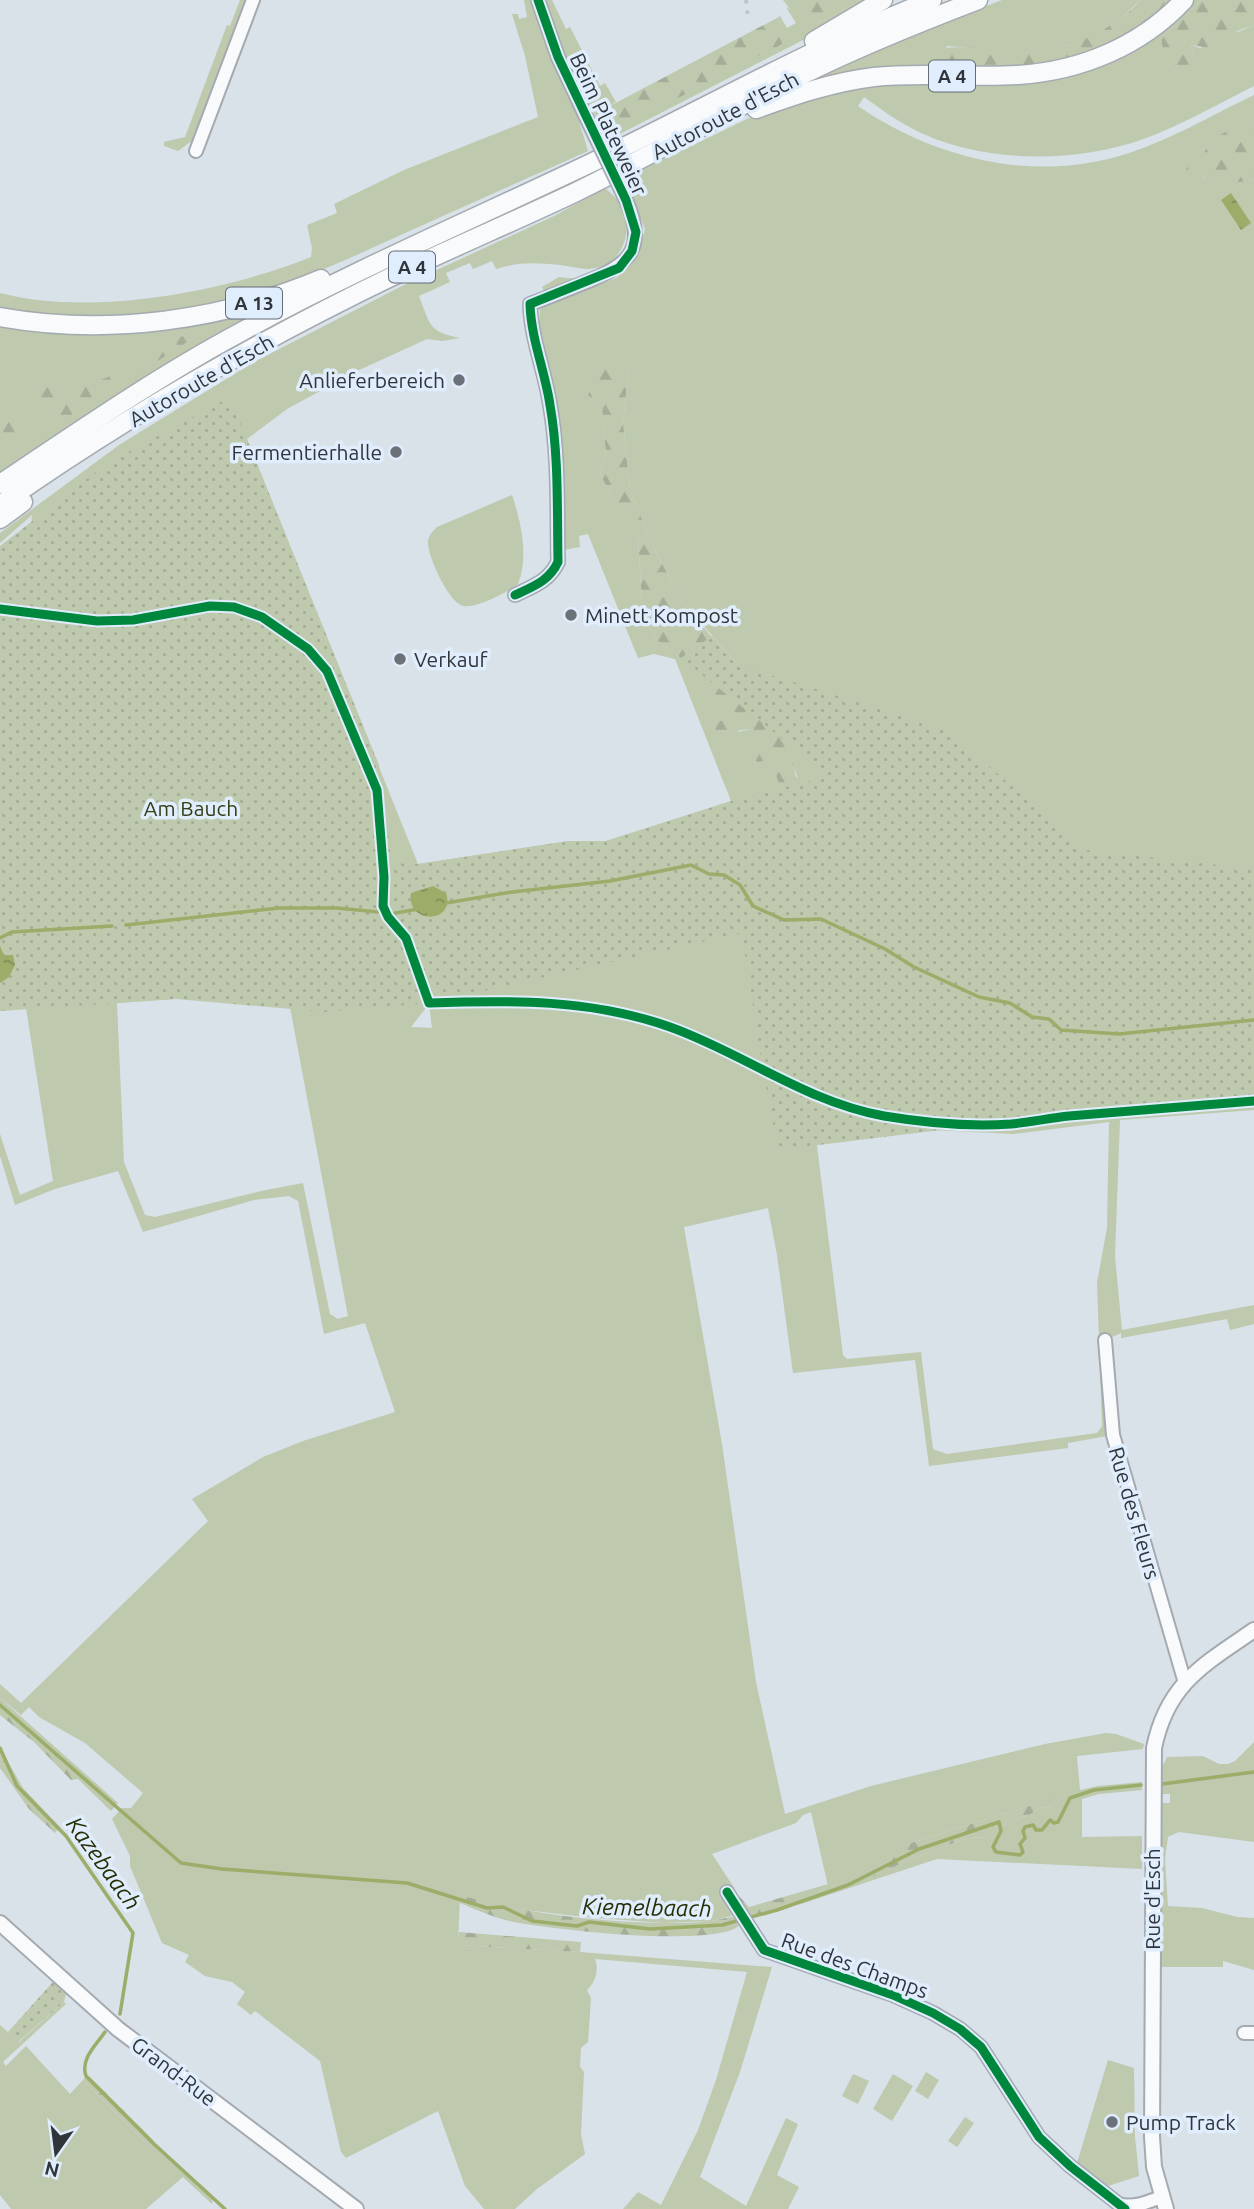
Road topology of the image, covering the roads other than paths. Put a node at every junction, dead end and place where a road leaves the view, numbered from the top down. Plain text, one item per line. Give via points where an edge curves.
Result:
1 (253, 0) edge
2 (538, 0) edge
3 (883, 0) edge
4 (932, 0) edge
5 (978, 0) edge
6 (1184, 0) edge
7 (694, 112) junction
8 (706, 126) junction
9 (196, 151) dead end
10 (492, 208) junction
11 (0, 317) edge
12 (125, 424) junction
13 (0, 484) edge
14 (0, 505) edge
15 (0, 520) edge
16 (515, 595) dead end
17 (1105, 1340) dead end
18 (1254, 1630) edge
19 (1185, 1683) junction
20 (727, 1892) dead end
21 (0, 1923) edge
22 (1163, 2203) edge
23 (1123, 2207) edge
24 (356, 2209) edge

1 - 9 street
2 - 16 street, Beim Plateweier, bridge via 558,57 626,200 636,232 632,251 619,268 530,304 550,404 558,562 544,581
3 - 7 highway, A 4 via 752,72
4 - 7 highway, Autoroute d'Esch / A 4 via 793,61
5 - 8 highway, Autoroute d'Esch / A 4 via 800,75
6 - 8 highway, A 4 via 1141,37 1081,65 1018,75 888,76 839,83
7 - 10 highway, Autoroute d'Esch / A 4
8 - 12 highway, Autoroute d'Esch / A 4 via 306,320
10 - 11 highway, A 13 via 439,226 318,281 222,311 76,325
10 - 13 highway, Autoroute d'Esch / A 4 via 240,332
12 - 14 highway, Autoroute d'Esch / A 4
12 - 15 highway, A 4
17 - 19 street, Rue des Fleurs via 1113,1435
18 - 19 main road, Rue d'Esch
19 - 22 main road, Rue d'Esch via 1162,1716 1152,1765 1152,2137
20 - 23 street, Rue des Champs via 764,1950 893,1995 960,2029 981,2047 1039,2137
21 - 24 main road, Grand-Rue via 118,2029
22 - 23 street, Rue des Champs

